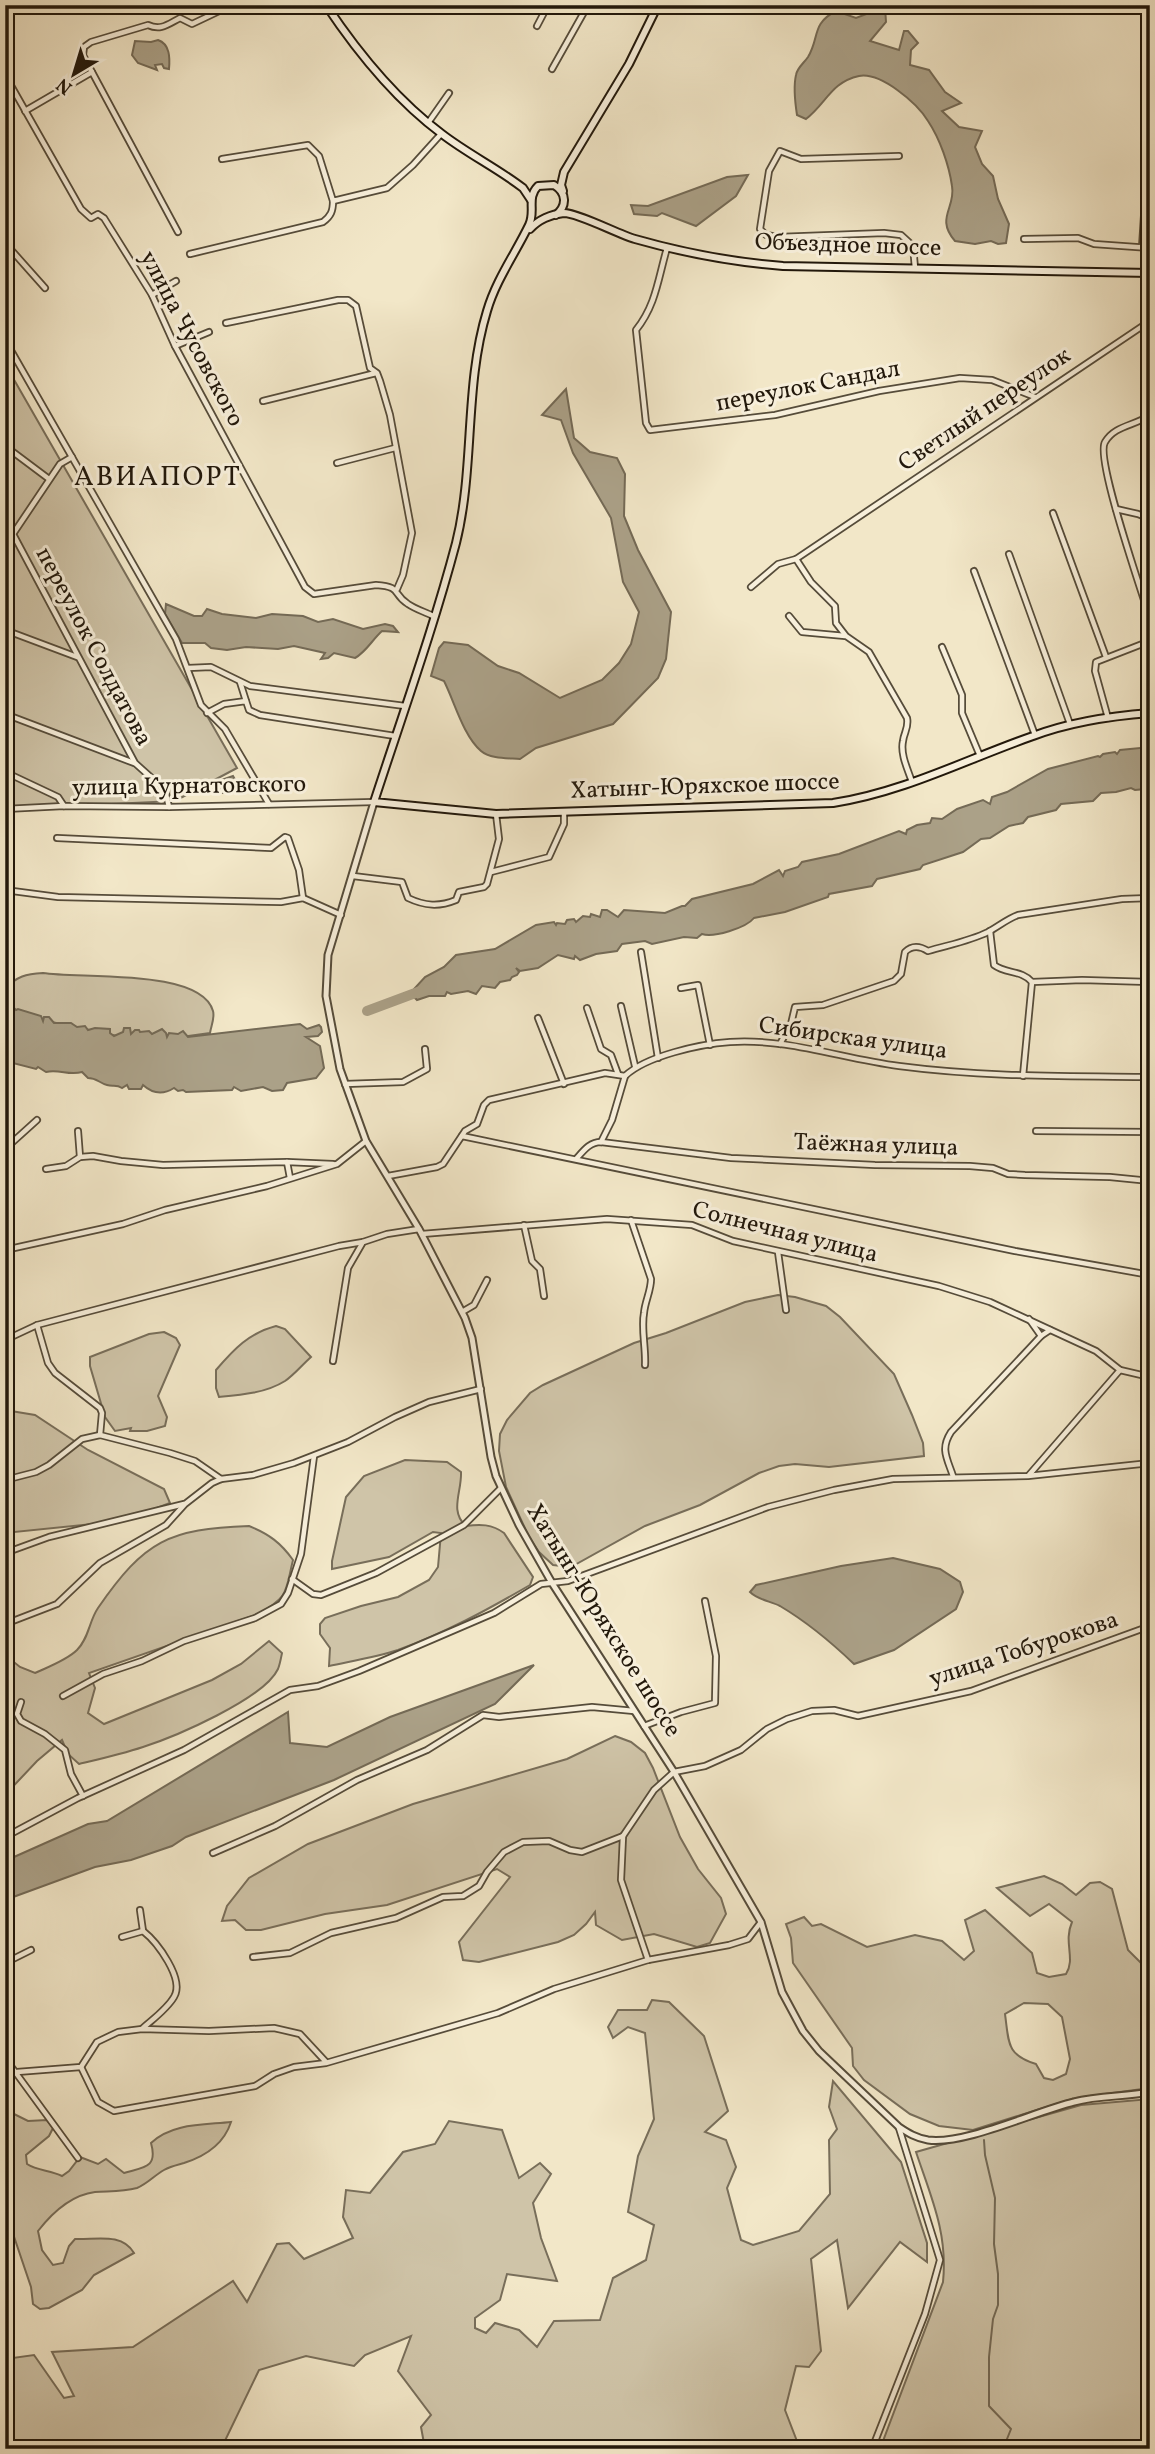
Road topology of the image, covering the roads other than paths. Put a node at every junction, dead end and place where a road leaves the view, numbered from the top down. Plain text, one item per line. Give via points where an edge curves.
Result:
1 (232, 5) edge
2 (326, 5) edge
3 (548, 5) edge
4 (588, 5) edge
5 (658, 5) edge
6 (537, 26) dead end
7 (552, 69) dead end
8 (92, 72) junction
9 (5, 75) edge
10 (449, 93) dead end
11 (25, 111) junction
12 (428, 123) junction
13 (441, 134) junction
14 (1149, 137) edge
15 (899, 156) dead end
16 (222, 159) dead end
17 (565, 172) junction
18 (515, 182) junction
19 (541, 185) junction
20 (564, 195) junction
21 (531, 200) junction
22 (333, 201) junction
23 (533, 208) junction
24 (552, 216) junction
25 (576, 217) junction
26 (178, 232) dead end
27 (524, 236) junction
28 (1024, 239) dead end
29 (5, 243) edge
30 (1142, 247) junction
31 (667, 248) junction
32 (1150, 248) edge
33 (190, 254) dead end
34 (915, 268) junction
35 (1150, 273) edge
36 (176, 281) dead end
37 (45, 288) dead end
38 (152, 295) junction
39 (1150, 321) edge
40 (226, 323) dead end
41 (209, 332) dead end
42 (5, 340) edge
43 (174, 346) junction
44 (377, 373) junction
45 (1035, 397) junction
46 (263, 401) dead end
47 (1150, 415) edge
48 (5, 446) edge
49 (395, 448) junction
50 (72, 457) junction
51 (337, 463) dead end
52 (49, 479) junction
53 (1115, 509) junction
54 (1053, 513) dead end
55 (1150, 519) edge
56 (5, 532) edge
57 (13, 534) junction
58 (1009, 554) dead end
59 (796, 559) junction
60 (974, 571) dead end
61 (751, 586) dead end
62 (397, 589) junction
63 (433, 616) junction
64 (789, 616) dead end
65 (1150, 619) edge
66 (5, 630) edge
67 (846, 636) junction
68 (1150, 641) edge
69 (942, 648) dead end
70 (78, 657) junction
71 (1106, 657) junction
72 (188, 668) junction
73 (240, 682) junction
74 (246, 701) junction
75 (405, 706) junction
76 (207, 713) junction
77 (1150, 713) edge
78 (5, 715) edge
79 (1108, 718) junction
80 (1070, 724) junction
81 (1035, 735) junction
82 (395, 736) junction
83 (980, 756) junction
84 (135, 763) junction
85 (5, 772) edge
86 (912, 783) junction
87 (374, 802) junction
88 (269, 804) junction
89 (64, 806) junction
90 (169, 807) junction
91 (5, 809) edge
92 (564, 813) junction
93 (496, 814) junction
94 (57, 838) dead end
95 (491, 872) junction
96 (353, 876) junction
97 (5, 890) edge
98 (303, 898) junction
99 (1150, 898) edge
100 (341, 915) junction
101 (990, 931) junction
102 (641, 952) dead end
103 (1032, 982) junction
104 (1150, 982) edge
105 (681, 988) dead end
106 (621, 1006) dead end
107 (587, 1009) dead end
108 (538, 1018) dead end
109 (780, 1044) junction
110 (710, 1045) junction
111 (425, 1049) dead end
112 (658, 1058) junction
113 (635, 1066) junction
114 (618, 1074) junction
115 (625, 1076) junction
116 (1023, 1076) junction
117 (1150, 1077) edge
118 (344, 1084) junction
119 (564, 1084) junction
120 (37, 1120) dead end
121 (1036, 1130) dead end
122 (78, 1131) dead end
123 (1150, 1132) edge
124 (463, 1136) junction
125 (366, 1141) junction
126 (601, 1142) junction
127 (5, 1152) edge
128 (80, 1157) junction
129 (577, 1158) junction
130 (287, 1162) junction
131 (337, 1164) junction
132 (46, 1169) dead end
133 (388, 1176) junction
134 (290, 1178) junction
135 (1150, 1181) edge
136 (631, 1220) junction
137 (524, 1225) junction
138 (420, 1232) junction
139 (363, 1242) junction
140 (5, 1250) edge
141 (778, 1252) junction
142 (1150, 1275) edge
143 (487, 1280) dead end
144 (544, 1296) dead end
145 (786, 1310) dead end
146 (462, 1312) junction
147 (1028, 1318) junction
148 (37, 1325) junction
149 (1051, 1329) junction
150 (1041, 1336) junction
151 (5, 1340) edge
152 (333, 1361) dead end
153 (646, 1365) dead end
154 (1120, 1370) junction
155 (1150, 1377) edge
156 (481, 1390) junction
157 (100, 1435) junction
158 (314, 1456) junction
159 (1150, 1463) edge
160 (953, 1476) junction
161 (1028, 1476) junction
162 (221, 1479) junction
163 (5, 1480) edge
164 (502, 1488) junction
165 (185, 1504) junction
166 (5, 1553) edge
167 (292, 1579) junction
168 (552, 1583) junction
169 (705, 1601) dead end
170 (5, 1624) edge
171 (1150, 1626) edge
172 (63, 1696) dead end
173 (21, 1702) dead end
174 (635, 1711) junction
175 (645, 1726) junction
176 (674, 1772) junction
177 (83, 1796) junction
178 (622, 1836) junction
179 (5, 1838) edge
180 (213, 1853) dead end
181 (140, 1910) dead end
182 (761, 1922) junction
183 (143, 1931) junction
184 (122, 1937) dead end
185 (31, 1950) dead end
186 (253, 1957) dead end
187 (648, 1960) junction
188 (5, 1963) edge
189 (142, 2029) junction
190 (5, 2057) edge
191 (326, 2063) junction
192 (81, 2067) junction
193 (17, 2072) junction
194 (1150, 2092) edge
195 (898, 2127) junction
196 (78, 2158) dead end
197 (872, 2449) edge

1 - 8 street, улица Чусовского via 192,24 180,18 161,28 148,25 91,41 83,55
2 - 12 main road via 375,72
3 - 6 street
4 - 7 street
5 - 17 main road
8 - 11 street
8 - 26 street, улица Чусовского
9 - 11 street, улица Чусовского
10 - 12 street
11 - 38 street, улица Чусовского via 81,209 91,218 99,214 104,218
12 - 13 main road
13 - 18 main road
13 - 22 street via 387,187
14 - 30 street
15 - 34 street via 801,159 780,152 769,170 760,229 778,237 901,235 913,246
16 - 22 street via 308,145 319,156
17 - 19 main road via 555,182
17 - 20 main road
18 - 19 main road
18 - 21 main road
19 - 20 main road via 554,185
19 - 21 main road
20 - 24 main road via 564,204
20 - 25 main road
21 - 23 main road
22 - 33 street via 330,217 323,222
23 - 24 main road via 539,215
23 - 27 main road, Хатынг-Юряхское шоссе
24 - 25 main road, Объездное шоссе via 565,213
24 - 27 main road, Хатынг-Юряхское шоссе via 538,221
25 - 31 main road, Объездное шоссе
27 - 63 main road, Хатынг-Юряхское шоссе via 493,294 481,331 462,513
28 - 30 street via 1078,239
29 - 37 street
30 - 32 street
31 - 34 main road, Объездное шоссе via 783,266
31 - 45 street, переулок Сандал via 652,304 636,330 650,430 775,415 960,377 992,380
34 - 35 main road, Объездное шоссе
36 - 38 street
38 - 43 street, улица Чусовского
39 - 45 street, Светлый переулок
40 - 44 street via 348,300 356,306 370,368
41 - 43 street
42 - 50 street
43 - 62 street, улица Чусовского via 305,587 314,594 376,584
44 - 46 street
44 - 49 street
45 - 59 street, Светлый переулок
47 - 53 street via 1121,427 1102,446
48 - 52 street
49 - 51 street
49 - 62 street via 412,533
50 - 52 street, переулок Солдатова
50 - 72 street
52 - 57 street, переулок Солдатова
53 - 55 street
53 - 65 street
54 - 71 street
56 - 57 street, переулок Солдатова
57 - 70 street, переулок Солдатова
58 - 80 street
59 - 61 street, Светлый переулок via 778,564
59 - 67 street via 835,606 836,623
60 - 81 street
62 - 63 street via 405,602
63 - 75 main road, Хатынг-Юряхское шоссе
64 - 67 street via 802,632
66 - 70 street
67 - 86 street via 869,652 907,718 902,746
68 - 71 street
69 - 83 street
70 - 84 street, переулок Солдатова
71 - 79 street via 1094,667
72 - 73 street via 211,667
72 - 76 street
73 - 74 street
73 - 75 street
74 - 76 street via 224,704
74 - 82 street via 249,710 260,715
75 - 82 main road, Хатынг-Юряхское шоссе
76 - 88 street via 225,729
77 - 79 main road, Хатынг-Юряхское шоссе
78 - 84 street
79 - 80 main road, Хатынг-Юряхское шоссе
80 - 81 main road, Хатынг-Юряхское шоссе
81 - 83 main road, Хатынг-Юряхское шоссе
82 - 87 main road, Хатынг-Юряхское шоссе
83 - 86 main road, Хатынг-Юряхское шоссе
84 - 90 street, переулок Солдатова via 165,790
85 - 89 street via 58,797
86 - 92 main road, Хатынг-Юряхское шоссе via 833,803
87 - 88 street, улица Курнатовского
87 - 93 main road, Хатынг-Юряхское шоссе
87 - 96 street, Хатынг-Юряхское шоссе
88 - 90 street, улица Курнатовского
89 - 90 street, улица Курнатовского
89 - 91 street, улица Курнатовского
92 - 93 main road, Хатынг-Юряхское шоссе
92 - 95 street via 564,824 549,857
93 - 95 street via 499,839
94 - 98 street via 271,848 285,837 299,870
95 - 96 street via 484,887 459,892 456,900 443,905 421,905 408,898 402,882
96 - 100 street, Хатынг-Юряхское шоссе
97 - 98 street via 58,897 281,902
98 - 100 street
99 - 101 street via 1039,911 1004,920
100 - 118 street, Хатынг-Юряхское шоссе via 325,980
101 - 103 street via 994,965 1026,975
101 - 109 street via 928,951 913,947 905,952 901,974 894,981 823,1005 795,1007
102 - 112 street
103 - 104 street
103 - 116 street
105 - 110 street via 698,985
106 - 113 street
107 - 114 street via 601,1049 611,1055
108 - 119 street
109 - 110 street, Сибирская улица
109 - 116 street, Сибирская улица via 898,1066
110 - 112 street, Сибирская улица
111 - 118 street via 427,1069 403,1082
112 - 113 street, Сибирская улица
113 - 115 street, Сибирская улица
114 - 115 street
114 - 119 street
115 - 126 street
116 - 117 street, Сибирская улица
118 - 125 street, Хатынг-Юряхское шоссе
119 - 124 street via 489,1100 477,1124
120 - 127 street
121 - 123 street
122 - 128 street
124 - 129 street
124 - 133 street via 438,1167
125 - 131 street
125 - 133 street, Хатынг-Юряхское шоссе
126 - 129 street
126 - 135 street, Таёжная улица via 731,1158 970,1166 1008,1174
128 - 130 street via 163,1165
128 - 132 street via 66,1166
129 - 142 street
130 - 131 street
130 - 134 street
131 - 134 street
133 - 138 street, Хатынг-Юряхское шоссе
134 - 140 street via 123,1224
136 - 137 street, Солнечная улица
136 - 141 street, Солнечная улица via 692,1225
136 - 153 street via 651,1279 643,1315
137 - 138 street, Солнечная улица
137 - 144 street
138 - 139 street, Солнечная улица via 387,1234
138 - 146 street, Хатынг-Юряхское шоссе
139 - 148 street, Солнечная улица
139 - 152 street via 348,1268
141 - 145 street
141 - 147 street, Солнечная улица via 939,1286
143 - 146 street via 474,1305
146 - 156 street, Хатынг-Юряхское шоссе via 472,1338
147 - 149 street, Солнечная улица
147 - 150 street
148 - 151 street, Солнечная улица
148 - 157 street via 55,1373 100,1408
149 - 150 street
149 - 154 street, Солнечная улица via 1096,1351
150 - 160 street via 944,1442
154 - 155 street
154 - 161 street
156 - 158 street via 429,1402
156 - 164 street, Хатынг-Юряхское шоссе via 491,1457
157 - 162 street via 195,1461
157 - 163 street via 82,1439 36,1472
158 - 162 street via 253,1475
158 - 167 street via 304,1541
159 - 161 street
160 - 161 street
160 - 168 street via 893,1479 768,1507
162 - 165 street
164 - 167 street via 464,1525 376,1573 321,1595
164 - 168 street, Хатынг-Юряхское шоссе
165 - 166 street via 49,1537
165 - 170 street via 157,1531 100,1563 57,1604
167 - 172 street via 286,1598 265,1614 110,1671
168 - 174 street, Хатынг-Юряхское шоссе
168 - 177 street via 541,1584 494,1613 359,1671 318,1686 290,1690 184,1750
169 - 175 street via 716,1656 715,1703
171 - 176 street, улица Тобурокова via 971,1691 858,1716 812,1711 767,1729 741,1750 705,1766
173 - 177 street via 21,1721 65,1750
174 - 175 street, Хатынг-Юряхское шоссе
174 - 180 street via 592,1707 483,1715 428,1750 357,1780 275,1826
175 - 176 street, Хатынг-Юряхское шоссе
176 - 178 street via 654,1790
176 - 182 street, Хатынг-Юряхское шоссе
177 - 179 street
178 - 186 street via 582,1852 549,1841 523,1842 504,1852 479,1886 463,1895 443,1897 396,1918 331,1933 290,1953
178 - 187 street via 621,1880
181 - 183 street
182 - 187 street via 748,1939
182 - 195 street, Хатынг-Юряхское шоссе via 782,1992 803,2031
183 - 184 street
183 - 189 street via 162,1949 177,1989
185 - 188 street
187 - 191 street via 554,1989 498,2013
189 - 191 street via 274,2028 300,2034
189 - 192 street via 118,2032 97,2042
190 - 193 street
191 - 192 street via 294,2067 255,2085 114,2111 98,2102
192 - 193 street
193 - 196 street
194 - 195 street, Хатынг-Юряхское шоссе via 1077,2101 951,2139 912,2136
195 - 197 street via 940,2260 925,2314

